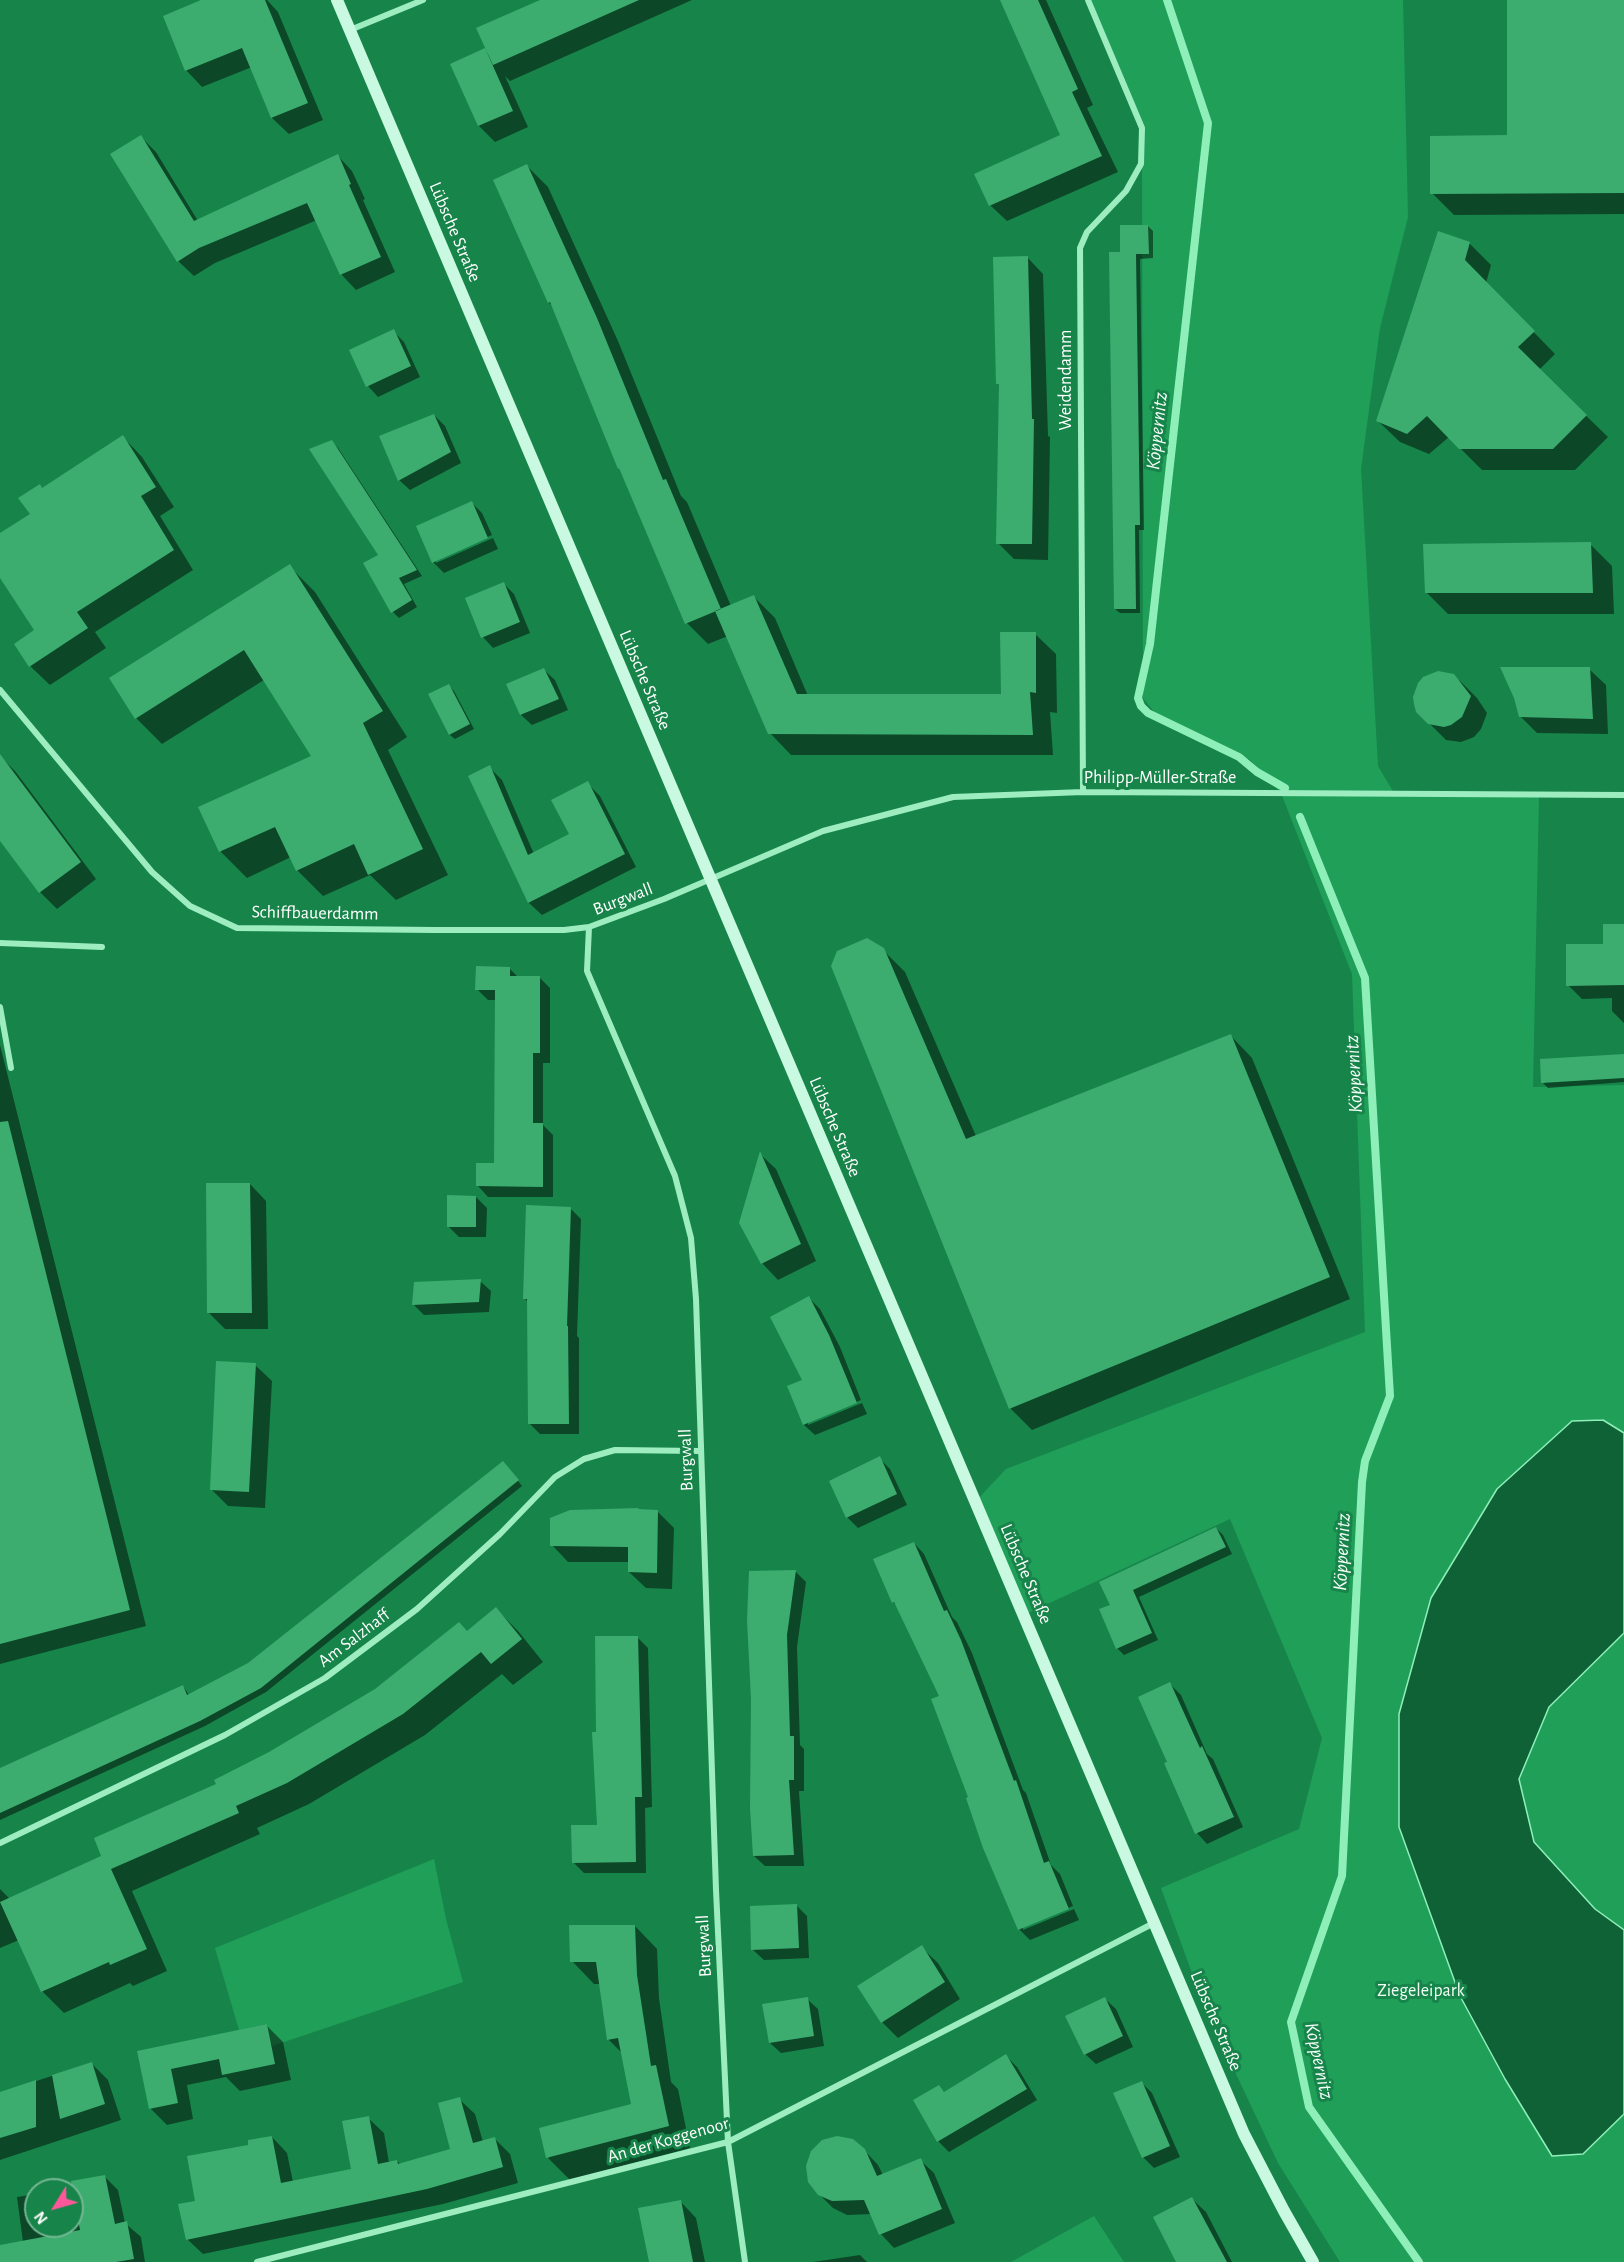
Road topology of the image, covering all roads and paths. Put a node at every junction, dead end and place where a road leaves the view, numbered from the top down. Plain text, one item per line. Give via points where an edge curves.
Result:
1 (337, 0) edge
2 (423, 0) edge
3 (1088, 0) edge
4 (350, 30) junction
5 (0, 690) edge
6 (1083, 792) junction
7 (1624, 795) edge
8 (710, 879) junction
9 (589, 927) junction
10 (0, 943) edge
11 (102, 947) dead end
12 (0, 1007) edge
13 (11, 1068) dead end
14 (701, 1451) junction
15 (0, 1843) edge
16 (1155, 1923) junction
17 (728, 2142) junction
18 (257, 2262) edge
19 (745, 2262) edge
20 (1313, 2262) edge

1 - 4 street, Lübsche Straße
2 - 4 street
3 - 6 street, Weidendamm via 1142,128 1141,164 1126,191 1087,232 1080,248
4 - 8 street, Lübsche Straße
5 - 9 street, Schiffbauerdamm via 152,872 190,906 237,928
6 - 7 street, Philipp-Müller-Straße
6 - 8 street, Philipp-Müller-Straße via 953,797 822,831
8 - 9 street, Burgwall
8 - 16 street, Lübsche Straße
9 - 14 street, Burgwall via 587,971 675,1176 691,1238
10 - 11 street
12 - 13 street
14 - 15 street, Am Salzhaff via 615,1450 584,1459 555,1477 500,1534 417,1609 325,1678 225,1735
14 - 17 street, Burgwall
16 - 17 street, An der Koggenoor
16 - 20 street, Lübsche Straße via 1244,2134
17 - 18 street, An der Koggenoor
17 - 19 street, Burgwall

